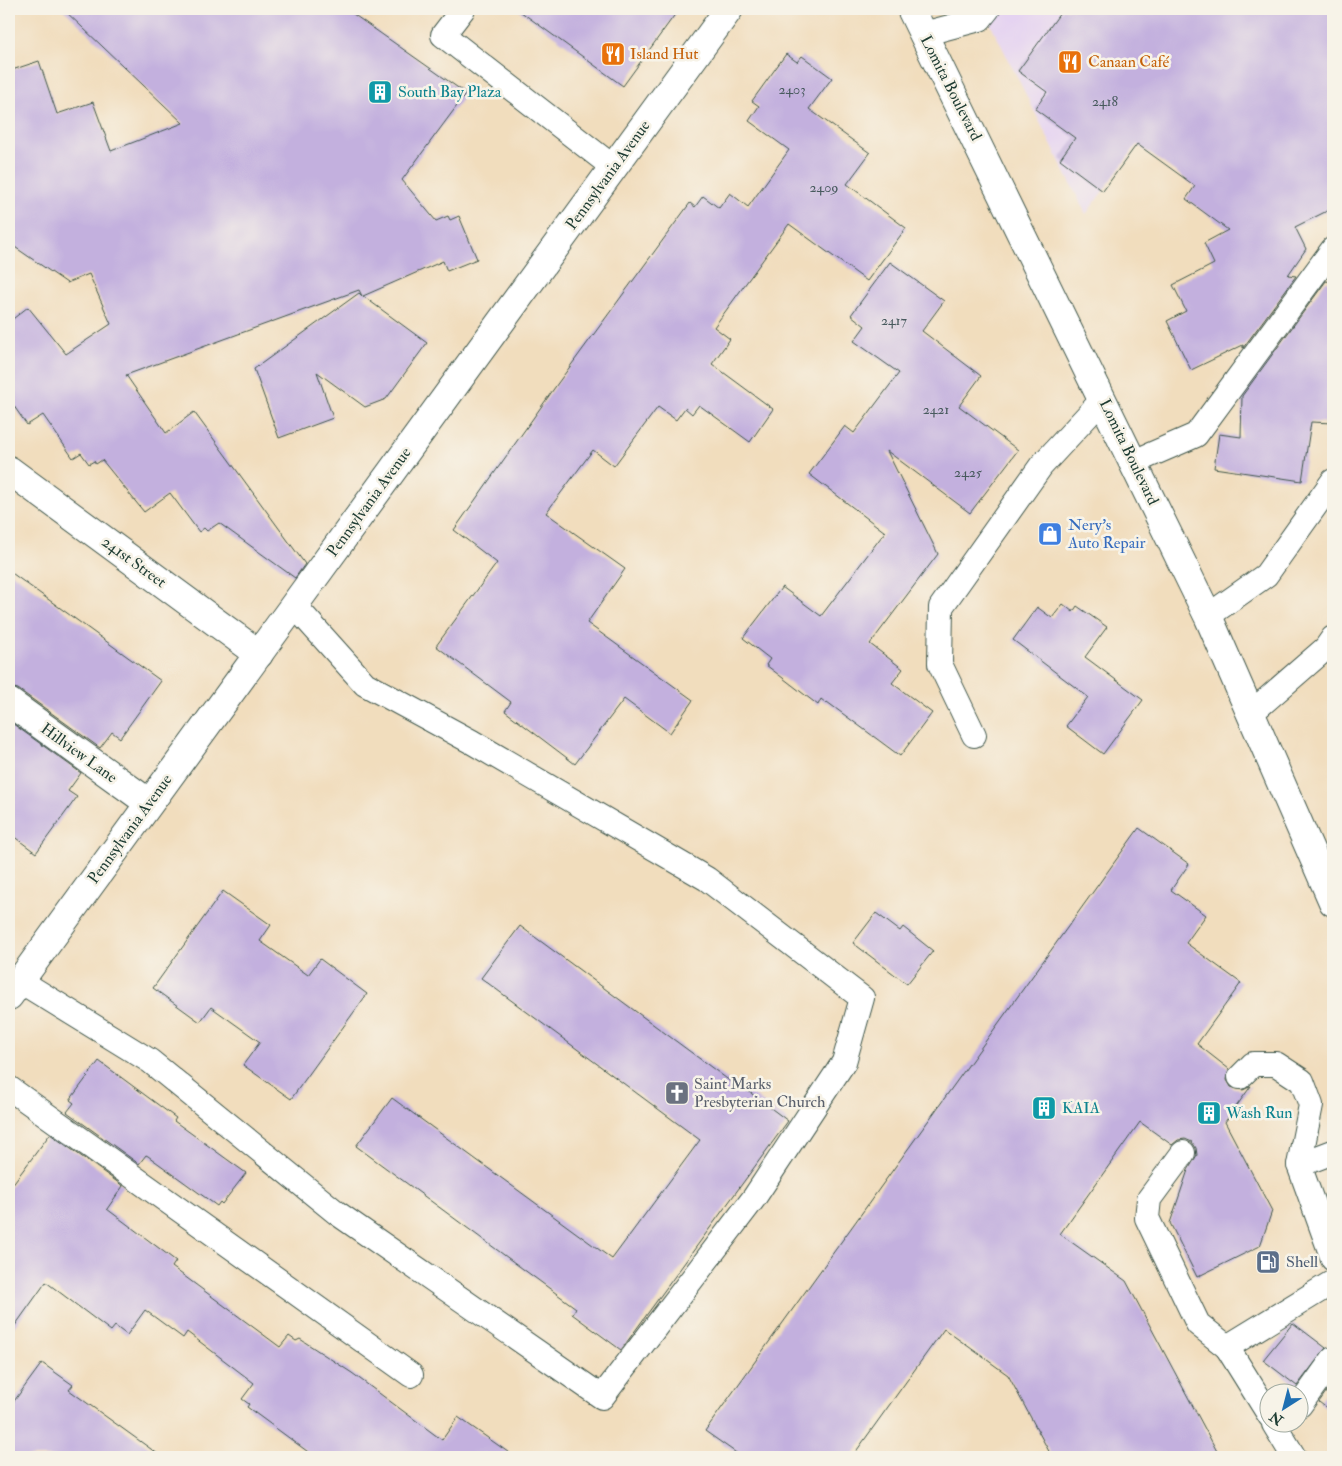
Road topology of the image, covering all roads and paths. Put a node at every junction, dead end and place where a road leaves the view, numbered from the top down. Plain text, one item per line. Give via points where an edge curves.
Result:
1 (463, 9) edge
2 (729, 9) edge
3 (911, 9) edge
4 (988, 9) edge
5 (924, 34) junction
6 (613, 168) junction
7 (1333, 249) edge
8 (1102, 399) junction
9 (1134, 462) junction
10 (9, 470) edge
11 (1333, 480) edge
12 (294, 605) junction
13 (1208, 616) junction
14 (1333, 638) edge
15 (258, 654) junction
16 (9, 702) edge
17 (1250, 714) junction
18 (974, 735) dead end
19 (149, 803) junction
20 (1333, 902) edge
21 (14, 988) edge
22 (1240, 1077) dead end
23 (9, 1088) edge
24 (1183, 1154) dead end
25 (1330, 1159) edge
26 (1299, 1165) junction
27 (1333, 1259) edge
28 (1333, 1282) edge
29 (1227, 1347) junction
30 (1333, 1359) edge
31 (411, 1375) dead end
32 (1310, 1391) edge
33 (1260, 1398) edge
34 (1282, 1434) edge
35 (1294, 1457) edge

1 - 6 lane via 444,35
2 - 6 street, Pennsylvania Avenue
3 - 5 street, Lomita Boulevard
4 - 5 lane via 980,19
5 - 8 street, Lomita Boulevard
6 - 12 street, Pennsylvania Avenue
7 - 9 lane via 1196,435
8 - 9 street, Lomita Boulevard
8 - 18 lane via 1041,466 941,606 940,664
9 - 13 street, Lomita Boulevard
10 - 15 street, 241st Street
11 - 13 lane via 1266,575
12 - 15 street, Pennsylvania Avenue
12 - 21 lane via 365,684 472,742 707,879 862,998 844,1062 754,1198 602,1397 337,1213 150,1060
13 - 17 street, Lomita Boulevard
14 - 17 lane via 1326,648
15 - 19 street, Pennsylvania Avenue
16 - 19 street, Hillview Lane
17 - 20 street, Lomita Boulevard
19 - 21 street, Pennsylvania Avenue
22 - 26 lane via 1253,1064 1276,1064 1302,1081 1311,1105
23 - 31 lane
24 - 29 lane via 1149,1199 1147,1218 1198,1324
25 - 26 lane
26 - 27 lane
28 - 29 lane
29 - 33 lane
30 - 32 lane
34 - 35 lane

